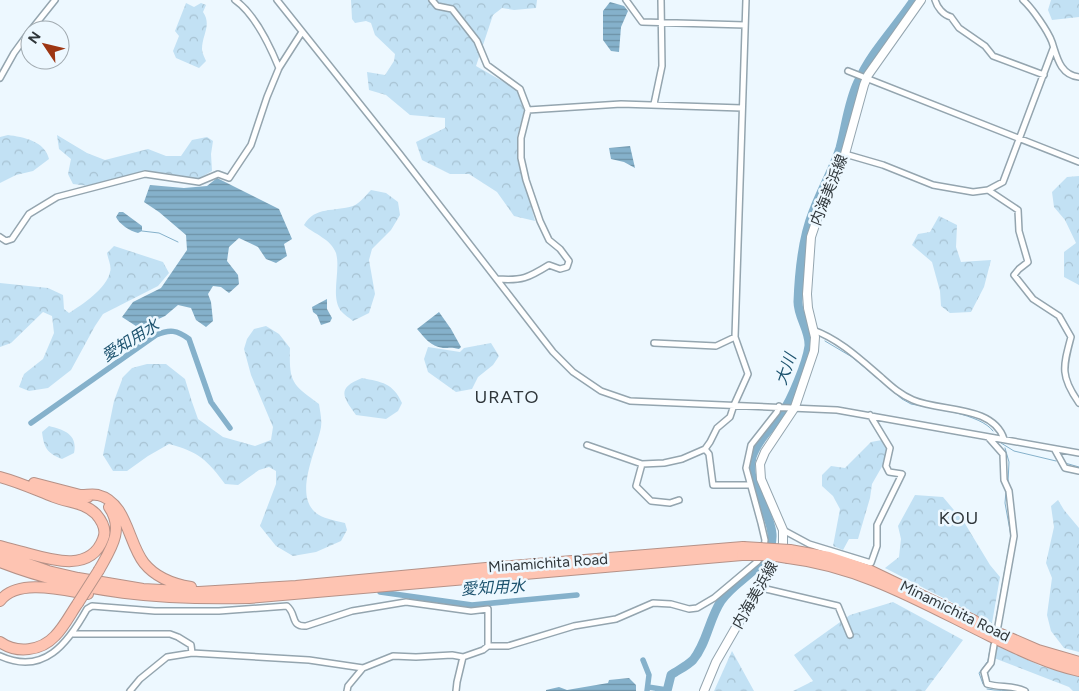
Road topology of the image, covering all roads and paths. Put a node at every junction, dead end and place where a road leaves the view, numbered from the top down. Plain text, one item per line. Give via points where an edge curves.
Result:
1 (55, 0) edge
2 (235, 0) edge
3 (277, 0) edge
4 (432, 0) edge
5 (626, 0) edge
6 (661, 0) edge
7 (746, 0) edge
8 (921, 0) edge
9 (935, 0) edge
10 (1023, 0) edge
11 (39, 20) edge
12 (661, 23) junction
13 (745, 25) junction
14 (302, 32) junction
15 (20, 44) edge
16 (1053, 49) junction
17 (279, 68) junction
18 (848, 71) dead end
19 (1044, 75) junction
20 (0, 78) edge
21 (1079, 78) edge
22 (866, 79) junction
23 (654, 104) junction
24 (742, 108) junction
25 (528, 110) junction
26 (1019, 138) junction
27 (845, 154) junction
28 (1079, 162) edge
29 (988, 190) junction
30 (0, 238) edge
31 (497, 279) junction
32 (813, 330) junction
33 (735, 337) junction
34 (654, 343) dead end
35 (1079, 403) edge
36 (734, 404) junction
37 (780, 406) junction
38 (793, 407) junction
39 (870, 415) junction
40 (988, 436) junction
41 (1004, 439) junction
42 (587, 445) dead end
43 (705, 449) junction
44 (1055, 450) junction
45 (1079, 453) edge
46 (642, 464) junction
47 (1079, 471) edge
48 (0, 472) edge
49 (0, 477) edge
50 (750, 485) junction
51 (81, 499) junction
52 (678, 500) dead end
53 (783, 530) junction
54 (0, 546) edge
55 (743, 551) junction
56 (0, 554) edge
57 (789, 554) junction
58 (0, 562) edge
59 (296, 586) junction
60 (760, 586) junction
61 (148, 596) junction
62 (0, 601) edge
63 (76, 602) junction
64 (998, 626) dead end
65 (0, 634) edge
66 (72, 634) junction
67 (850, 635) dead end
68 (0, 642) edge
69 (994, 645) dead end
70 (488, 646) junction
71 (192, 653) junction
72 (0, 656) edge
73 (463, 657) junction
74 (1079, 662) edge
75 (363, 668) junction
76 (1079, 671) edge
77 (130, 691) edge
78 (347, 691) edge
79 (456, 691) edge
80 (704, 691) edge
81 (1026, 691) edge

1 - 11 street
2 - 17 street via 267,39
3 - 14 street
4 - 25 street via 437,6 452,9 477,42 487,65 520,89
5 - 12 street via 642,22
6 - 12 street
7 - 13 street
8 - 22 main road, 内海美浜線
9 - 19 street via 958,28 985,46 993,56
10 - 16 street via 1035,14
12 - 13 street
12 - 23 street via 662,66
13 - 24 street
14 - 17 street
14 - 31 street
15 - 20 street
16 - 19 street
16 - 21 street via 1061,68
17 - 30 street via 251,145 229,178 218,174 199,182 145,174 57,197 29,214 12,240
18 - 22 street
19 - 26 street
22 - 26 street
22 - 27 main road, 内海美浜線
23 - 24 street
23 - 25 street
24 - 33 street
25 - 31 street via 521,138 526,180 549,240 569,261 567,267 560,269 549,265 517,280
26 - 28 street
26 - 29 street via 1003,182
27 - 29 street via 933,185 973,192
27 - 32 main road, 内海美浜線 via 812,237 807,294
29 - 35 street via 1018,210 1019,231 1028,262 1014,275 1033,299 1059,316 1071,337 1063,364 1065,379
31 - 36 street via 561,360 600,391 630,401
32 - 38 main road, 内海美浜線 via 814,351
32 - 41 street via 852,352 902,396 983,416 1002,432
33 - 34 street via 716,346
33 - 36 street via 748,374
36 - 37 street
36 - 43 street via 730,417 716,428
37 - 38 street
37 - 50 street via 752,446 746,468
38 - 39 street
38 - 53 main road, 内海美浜線 via 760,464 761,478
39 - 40 street
39 - 53 street via 890,448 886,466 889,472 902,474 877,524 877,546 871,563 809,544
40 - 41 street
40 - 64 street via 1003,454 1014,536
41 - 44 street
42 - 46 street
43 - 46 street via 682,459
43 - 50 street via 709,454 713,485
44 - 45 street
44 - 47 street via 1065,468
46 - 52 street via 636,486 651,501 670,503
48 - 51 highway
49 - 51 highway via 56,498
50 - 70 street via 765,540 763,552 758,561 714,598 689,609 653,603 616,619 574,626 508,646
51 - 54 highway via 96,514 105,533 98,548 88,556 76,561 53,560
51 - 59 highway via 98,495 115,507 126,522 139,556 164,579 193,587 290,583
51 - 63 highway, bridge via 103,513 111,531 107,550
53 - 60 main road, 内海美浜線 via 783,544
55 - 57 highway, Minamichita Road, bridge
55 - 59 highway, Minamichita Road via 486,568
55 - 61 highway, Minamichita Road via 250,598
56 - 59 highway, Minamichita Road via 48,571 151,590 231,591
57 - 74 highway, Minamichita Road via 829,557 871,571 1006,636
57 - 76 highway, Minamichita Road via 868,578 1029,654
58 - 61 highway, Minamichita Road via 46,578 93,589
60 - 67 street via 838,606
60 - 80 main road, 内海美浜線 via 716,662
61 - 62 highway via 142,599 30,587 10,592
63 - 65 highway via 56,629 36,643 8,642
63 - 68 highway via 56,635 39,647 20,650
66 - 70 street via 92,606 155,611 219,611 287,606 292,610 296,624 304,626 352,612 406,602 461,610 488,609
66 - 71 street via 170,634 191,645
66 - 72 street via 42,659 22,662
69 - 81 street via 991,663 984,672 987,684 1018,687
70 - 73 street
71 - 75 street via 309,660
71 - 77 street via 167,657
73 - 75 street via 393,656
73 - 79 street
75 - 78 street

